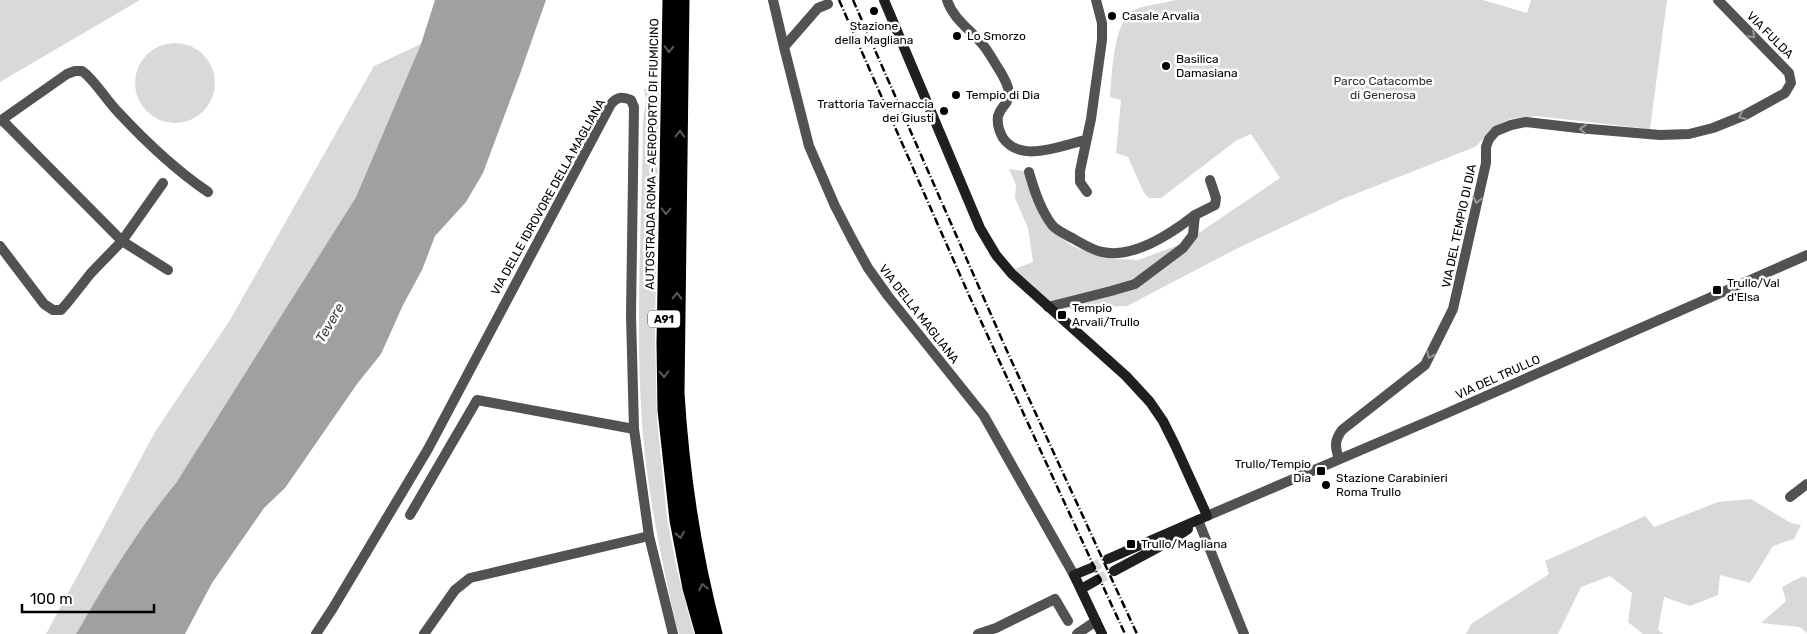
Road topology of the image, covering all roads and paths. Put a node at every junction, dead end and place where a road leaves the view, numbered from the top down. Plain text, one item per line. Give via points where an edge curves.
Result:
1 (670, 0) edge
2 (682, 0) edge
3 (773, 0) edge
4 (884, 0) edge
5 (947, 0) edge
6 (1096, 0) edge
7 (1718, 0) edge
8 (828, 4) dead end
9 (784, 47) junction
10 (1785, 93) joint
11 (1, 121) edge
12 (1086, 140) junction
13 (1028, 172) dead end
14 (1210, 180) dead end
15 (163, 183) dead end
16 (208, 192) dead end
17 (1087, 192) dead end
18 (1195, 215) junction
19 (122, 241) junction
20 (0, 246) edge
21 (1807, 255) edge
22 (168, 270) dead end
23 (1048, 307) junction
24 (634, 430) junction
25 (1339, 459) junction
26 (1807, 484) edge
27 (1790, 497) dead end
28 (410, 515) dead end
29 (1202, 518) junction
30 (649, 536) junction
31 (1108, 559) tunnel mouth
32 (1091, 568) tunnel mouth
33 (1114, 571) tunnel mouth
34 (1074, 575) junction
35 (1097, 580) tunnel mouth
36 (1080, 589) junction
37 (1068, 621) dead end
38 (1096, 621) junction
39 (316, 634) edge
40 (424, 634) edge
41 (673, 634) edge
42 (702, 634) edge
43 (715, 634) edge
44 (978, 634) edge
45 (1077, 634) edge
46 (1102, 634) edge
47 (1244, 634) edge

1 -> 42 highway, AUTOSTRADA ROMA - AEROPORTO DI FIUMICINO / A91 via 665,410 677,520
43 -> 2 highway, A91 via 688,507 677,393
3 - 9 street, VIA DELLA MAGLIANA
4 - 23 main road via 980,228 1003,265
5 - 12 street via 953,13 983,45 1009,89 998,118 1005,140 1013,148 1038,151
6 - 12 street via 1102,40
7 -> 10 street, VIA FULDA via 1789,73 1791,83
8 - 9 street via 818,8
9 - 34 street, VIA DELLA MAGLIANA via 809,146 852,239 888,296 984,416
10 -> 25 street, VIA DEL TEMPIO DI DIA via 1737,118 1689,134 1660,135 1526,122 1494,133 1486,144 1486,163 1452,312 1425,365 1342,430 1335,446
11 - 16 street via 67,74 82,71 163,157
11 - 19 street
12 - 17 street via 1080,176
13 - 18 street via 1037,199 1053,226 1102,253 1122,253 1150,244
14 - 18 street via 1215,205
15 - 19 street
18 - 23 street via 1193,235 1183,248 1134,284
19 - 20 street via 87,277 66,306 58,310 41,300
19 - 22 street
21 - 25 street, VIA DEL TRULLO
23 - 29 main road via 1126,376 1159,414 1175,445
24 - 28 street via 477,400
24 - 30 street, VIA DELLE IDROVORE DELLA MAGLIANA
24 - 39 street, VIA DELLE IDROVORE DELLA MAGLIANA via 631,316 634,107 631,100 624,98 611,104 428,449
25 - 29 street, VIA DEL TRULLO
26 - 27 street
29 - 31 main road, VIA DEL TRULLO
29 - 33 main road, VIA DEL TRULLO via 1170,541
29 - 47 street
30 - 40 street via 470,578 455,590
30 - 41 street, VIA DELLE IDROVORE DELLA MAGLIANA
32 - 34 main road
34 - 36 main road, VIA DELLA MAGLIANA
35 - 36 main road
36 - 38 main road, VIA DELLA MAGLIANA
37 - 44 street via 1056,599
38 - 45 street
38 - 46 main road, VIA DELLA MAGLIANA

